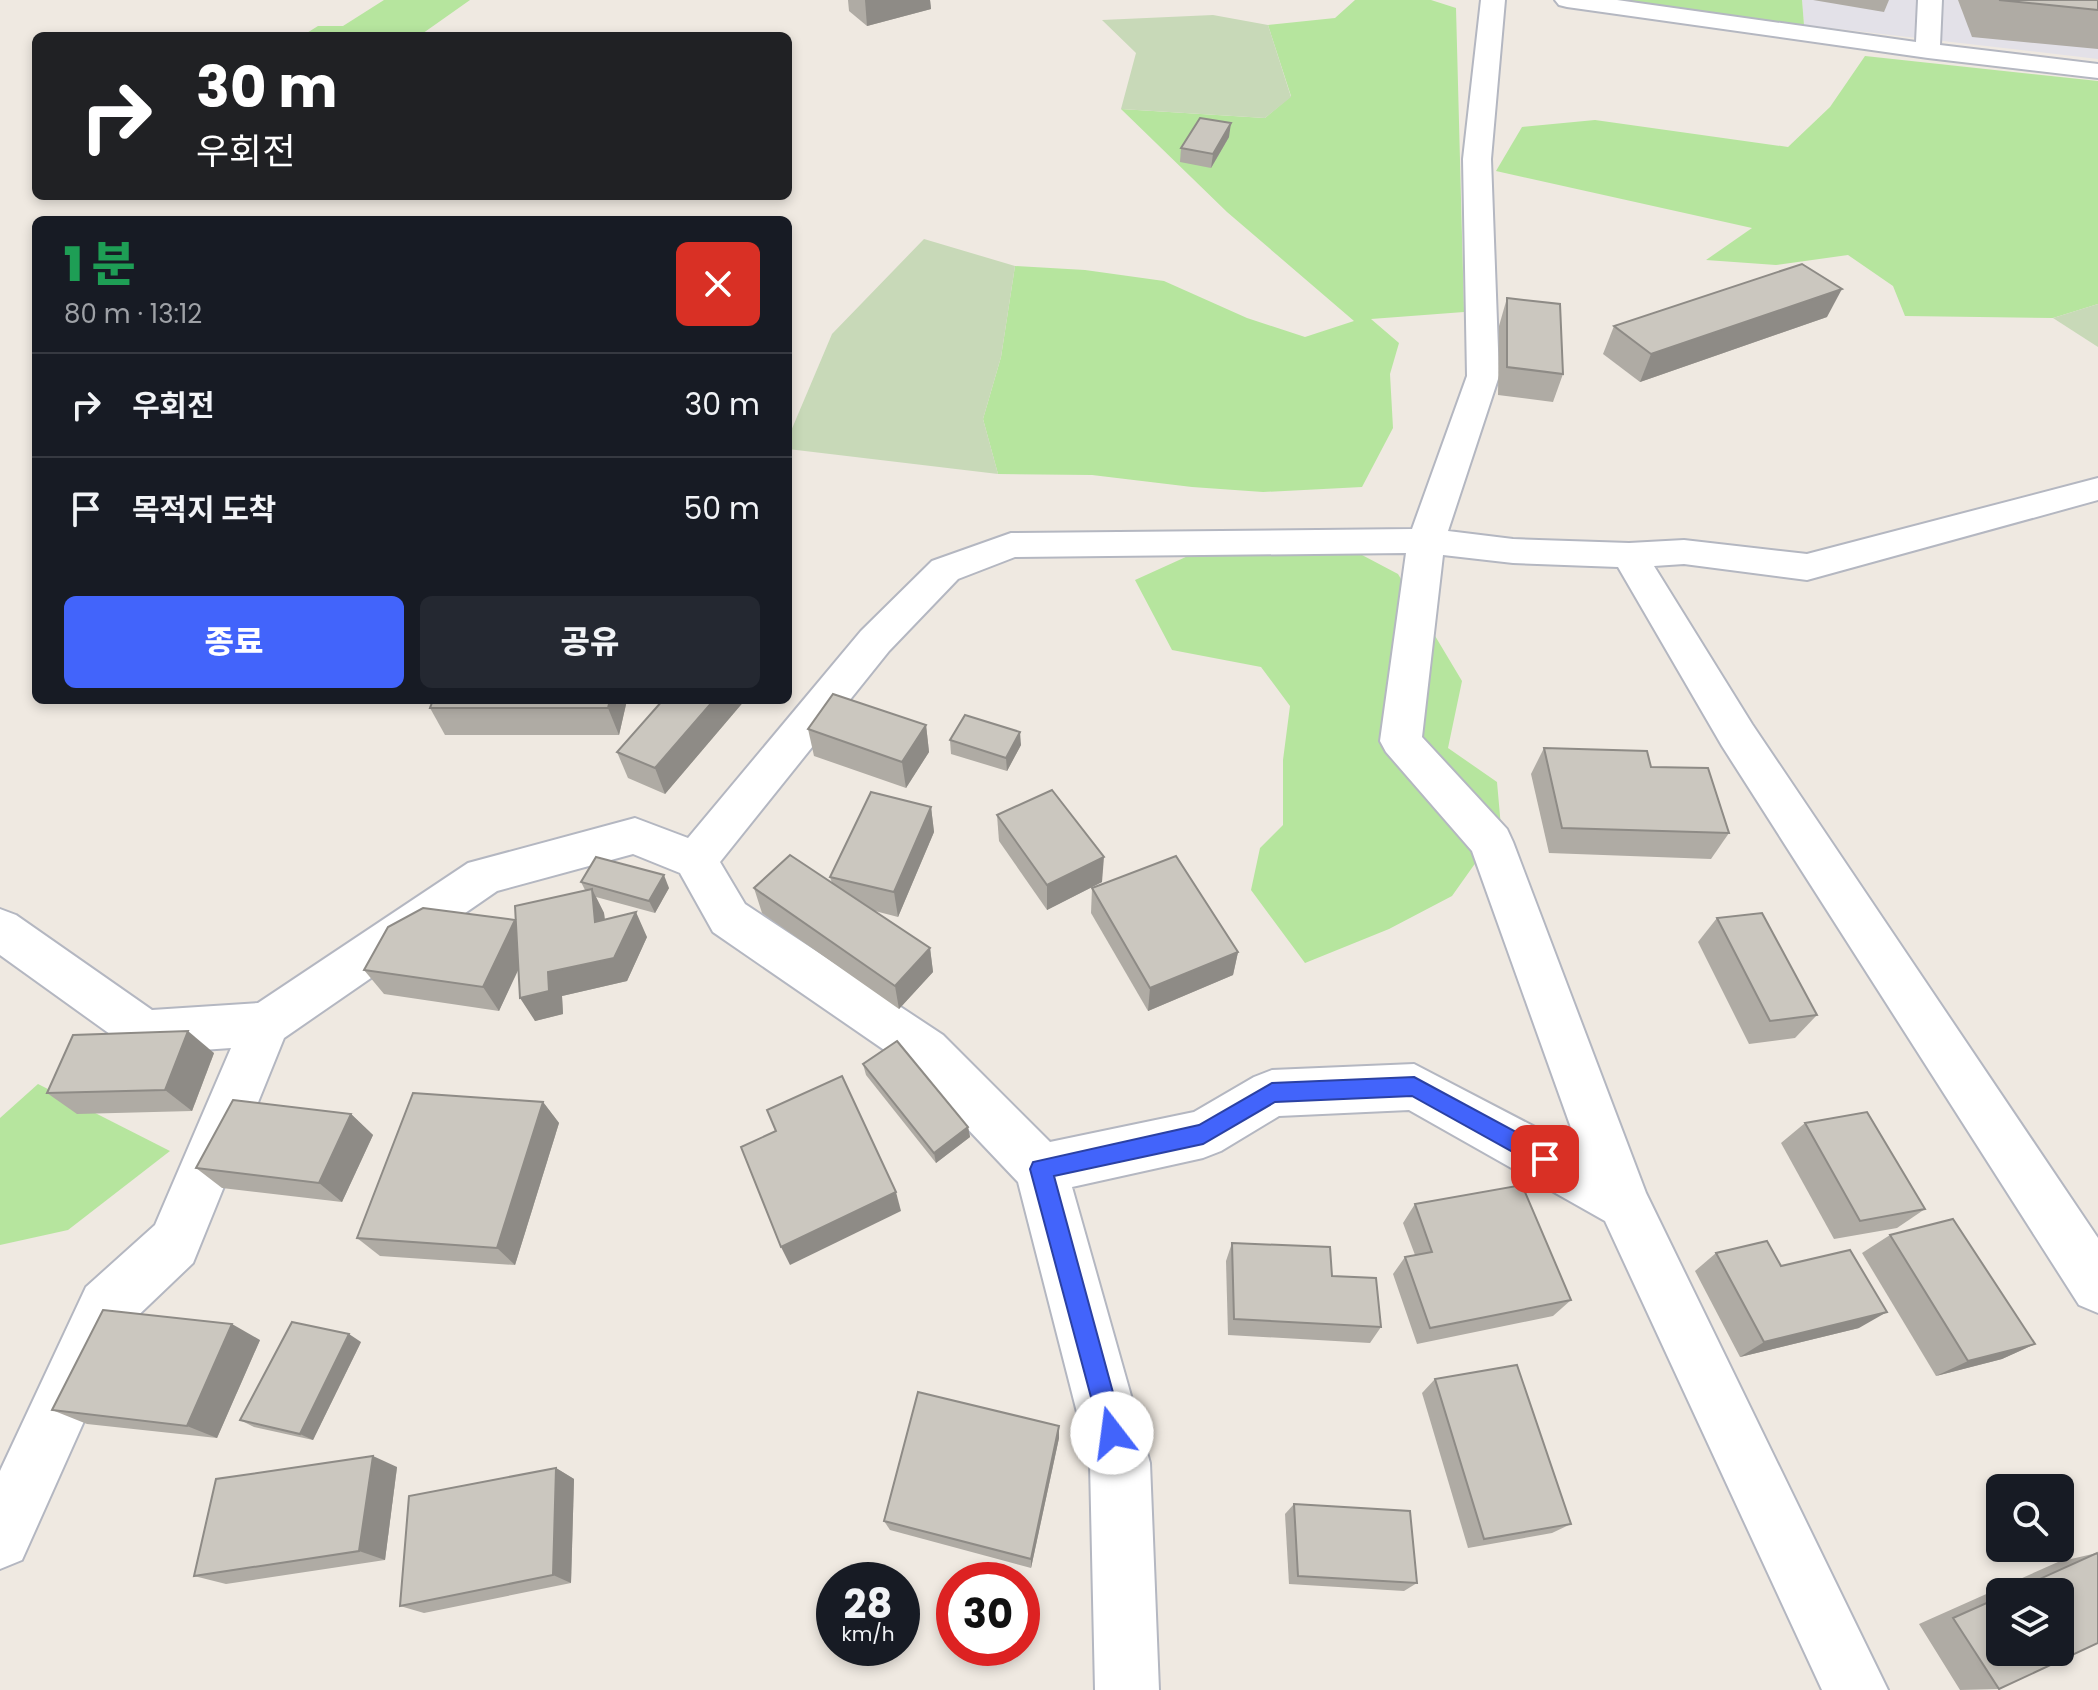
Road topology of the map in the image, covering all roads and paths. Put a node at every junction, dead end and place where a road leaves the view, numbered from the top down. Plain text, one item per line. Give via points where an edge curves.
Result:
1 (1493, 0) edge
2 (1567, 0) edge
3 (1930, 0) edge
4 (1928, 51) junction
5 (2098, 71) edge
6 (2098, 489) edge
7 (1426, 541) junction
8 (1629, 555) junction
9 (696, 860) junction
10 (0, 929) edge
11 (266, 1024) junction
12 (1041, 1169) junction
13 (1624, 1203) junction
14 (2098, 1286) edge
15 (0, 1538) edge
16 (1127, 1690) edge
17 (1856, 1690) edge

1 - 7 street via 1477,159 1483,376
2 - 4 street
3 - 4 street
4 - 5 street
6 - 8 street via 1807,567 1684,552
7 - 8 street
7 - 9 street via 1011,545 945,570 875,641
7 - 13 street via 1401,741 1491,842
8 - 14 street via 1737,735
9 - 11 street via 635,836 484,876
9 - 12 street via 729,918 926,1051
10 - 11 street via 145,1032
11 - 15 street via 174,1244 106,1307
12 - 13 street via 1203,1134 1272,1093 1414,1087
12 - 16 street via 1120,1463
13 - 17 street

